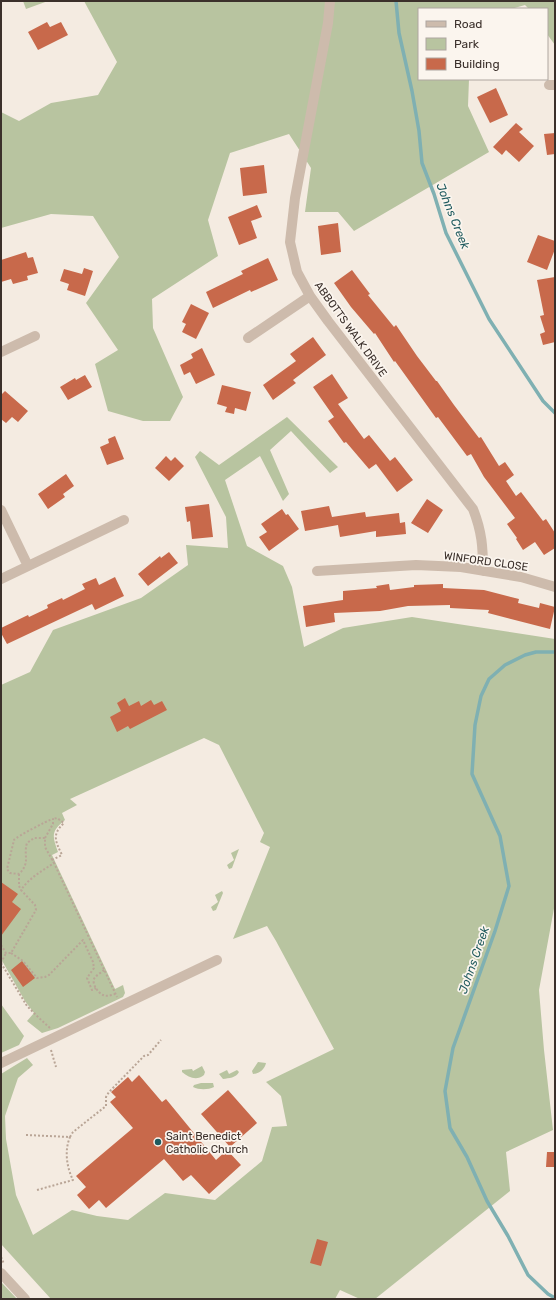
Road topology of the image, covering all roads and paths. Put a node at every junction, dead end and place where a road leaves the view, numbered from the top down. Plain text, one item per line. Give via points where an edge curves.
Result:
1 (330, 1) edge
2 (310, 296) junction
3 (34, 336) dead end
4 (248, 338) dead end
5 (1, 352) edge
6 (1, 510) edge
7 (124, 520) dead end
8 (28, 566) junction
9 (317, 571) dead end
10 (483, 571) junction
11 (1, 579) edge
12 (555, 587) edge
13 (53, 819) junction
14 (45, 838) junction
15 (52, 860) junction
16 (54, 863) junction
17 (19, 874) junction
18 (21, 890) junction
19 (1, 945) edge
20 (6, 953) junction
21 (11, 953) junction
22 (217, 960) dead end
23 (1, 963) edge
24 (104, 970) junction
25 (96, 988) junction
26 (116, 994) junction
27 (117, 998) dead end
28 (51, 1028) dead end
29 (161, 1040) dead end
30 (1, 1063) edge
31 (26, 1135) dead end
32 (70, 1137) junction
33 (37, 1190) dead end
34 (1, 1273) edge
35 (25, 1299) edge

1 - 2 street, ABBOTTS WALK DRIVE via 295,198 290,242 297,272
2 - 4 street
2 - 10 street, ABBOTTS WALK DRIVE via 473,509 483,542
3 - 5 street
6 - 8 street
7 - 8 street
8 - 11 street
9 - 10 street, WINFORD CLOSE via 416,565 461,567
10 - 12 street, WINFORD CLOSE via 521,577
13 - 14 path
13 - 15 path via 57,818 64,823 56,832 55,839 62,855
13 - 17 path via 16,836 7,869 10,873
14 - 15 path via 45,847
14 - 17 path via 34,838 27,843 26,866
15 - 16 path
16 - 18 path via 37,874
16 - 24 path
17 - 18 path
18 - 21 path via 35,905 36,910
19 - 20 path
20 - 21 path
20 - 23 path
21 - 25 path via 23,961 37,978 45,977 83,940 94,968 87,978 92,990
22 - 30 street
23 - 28 path via 26,1006
24 - 25 path via 95,978
24 - 26 path
25 - 26 path via 103,995
26 - 27 path
29 - 32 path via 109,1092 106,1106
31 - 32 path
32 - 33 path via 67,1162 73,1180
34 - 35 street

